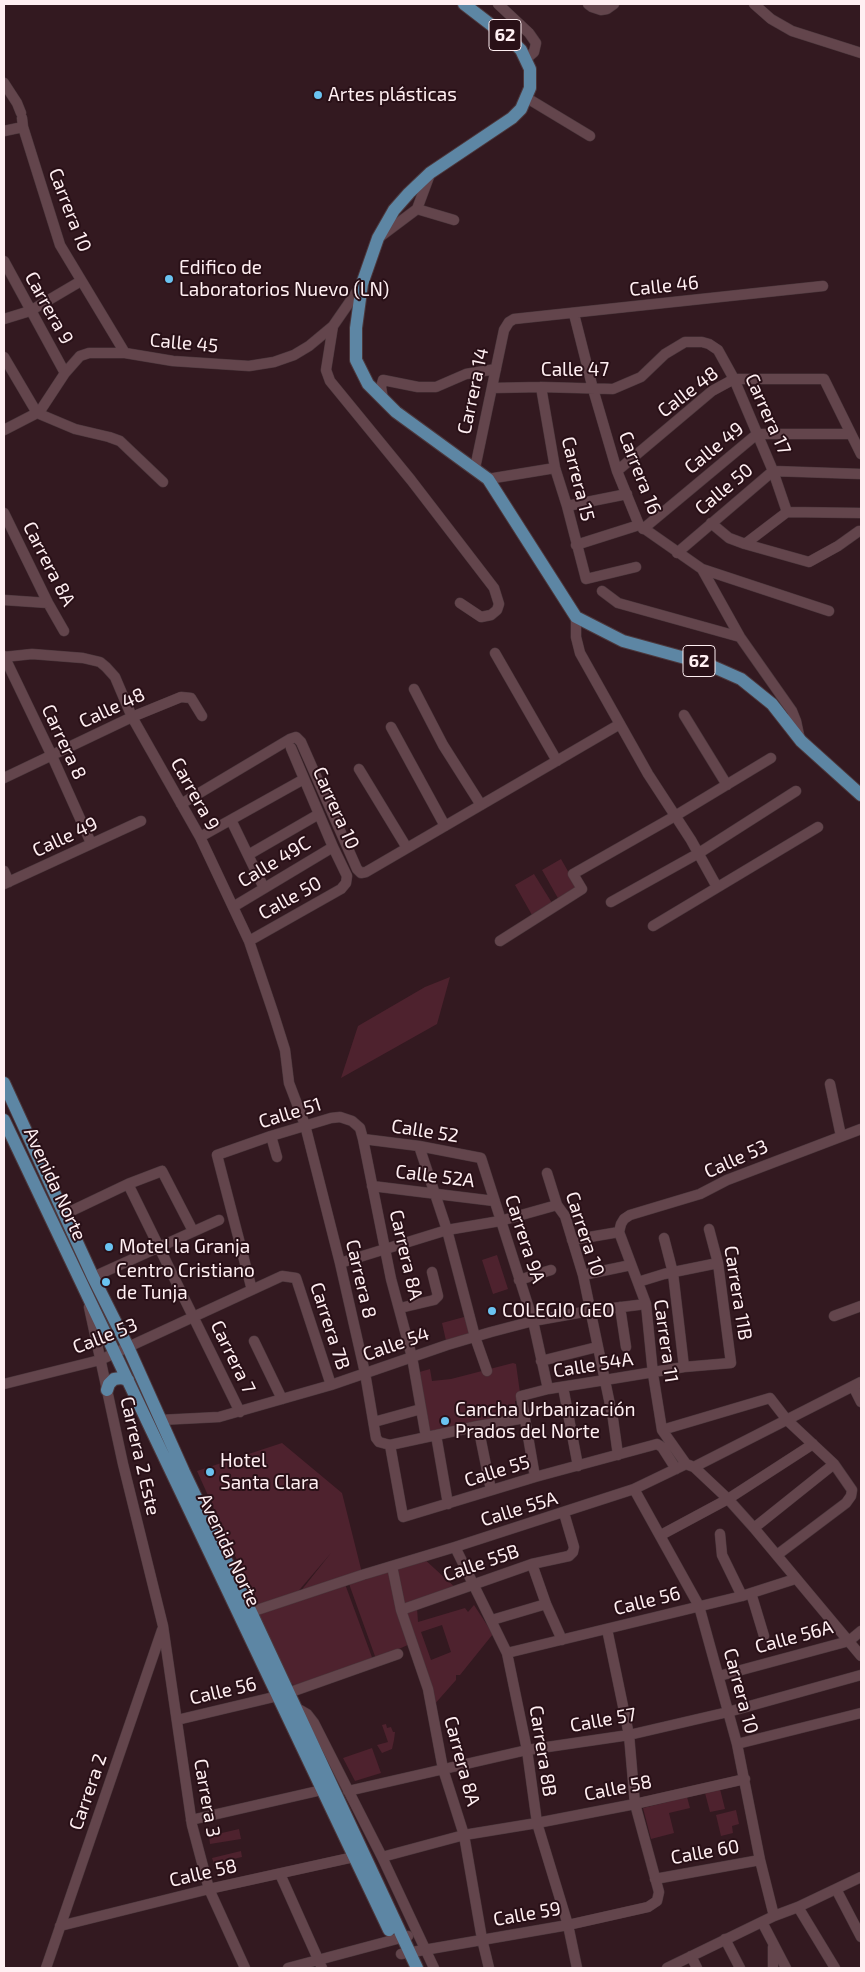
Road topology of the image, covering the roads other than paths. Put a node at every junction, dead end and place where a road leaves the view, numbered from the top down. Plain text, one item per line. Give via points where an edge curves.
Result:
1 (464, 4) edge
2 (498, 4) edge
3 (588, 4) edge
4 (614, 4) edge
5 (754, 4) edge
6 (861, 53) edge
7 (526, 59) junction
8 (4, 83) edge
9 (527, 98) junction
10 (22, 119) junction
11 (4, 131) edge
12 (590, 136) dead end
13 (430, 173) junction
14 (417, 209) junction
15 (454, 220) dead end
16 (378, 238) junction
17 (4, 261) edge
18 (81, 281) junction
19 (362, 284) junction
20 (823, 286) dead end
21 (30, 311) junction
22 (574, 314) junction
23 (4, 319) edge
24 (509, 322) joint
25 (333, 326) junction
26 (702, 342) joint
27 (124, 353) junction
28 (4, 356) edge
29 (496, 369) junction
30 (65, 373) junction
31 (734, 379) junction
32 (541, 387) junction
33 (492, 388) junction
34 (593, 389) junction
35 (383, 400) junction
36 (37, 413) junction
37 (4, 430) edge
38 (758, 434) junction
39 (850, 434) junction
40 (861, 454) edge
41 (475, 468) junction
42 (555, 468) junction
43 (617, 471) junction
44 (773, 471) junction
45 (861, 474) edge
46 (488, 479) junction
47 (163, 482) dead end
48 (627, 494) junction
49 (567, 506) junction
50 (787, 512) junction
51 (4, 513) edge
52 (861, 513) edge
53 (850, 514) junction
54 (711, 523) junction
55 (641, 527) junction
56 (860, 533) edge
57 (745, 544) junction
58 (576, 545) junction
59 (677, 553) junction
60 (636, 567) dead end
61 (702, 569) junction
62 (602, 591) dead end
63 (4, 600) edge
64 (48, 603) junction
65 (460, 603) dead end
66 (829, 611) dead end
67 (576, 617) junction
68 (64, 631) dead end
69 (740, 637) junction
70 (495, 653) dead end
71 (4, 656) edge
72 (414, 689) dead end
73 (684, 715) dead end
74 (202, 716) dead end
75 (132, 717) junction
76 (620, 724) junction
77 (391, 727) dead end
78 (800, 741) junction
79 (291, 748) dead end
80 (52, 756) junction
81 (771, 758) dead end
82 (557, 761) junction
83 (359, 769) dead end
84 (4, 778) edge
85 (304, 779) junction
86 (727, 784) junction
87 (796, 791) dead end
88 (861, 795) edge
89 (181, 804) junction
90 (481, 805) junction
91 (319, 814) junction
92 (675, 816) junction
93 (231, 820) junction
94 (141, 821) dead end
95 (445, 826) junction
96 (818, 827) dead end
97 (200, 837) junction
98 (91, 843) junction
99 (333, 847) junction
100 (407, 848) junction
101 (699, 853) junction
102 (248, 855) junction
103 (4, 871) edge
104 (6, 883) edge
105 (346, 883) joint
106 (717, 887) junction
107 (264, 888) junction
108 (611, 902) dead end
109 (233, 907) junction
110 (652, 926) dead end
111 (500, 940) dead end
112 (248, 941) junction
113 (4, 1083) edge
114 (830, 1084) dead end
115 (4, 1120) edge
116 (305, 1125) junction
117 (861, 1129) edge
118 (271, 1136) junction
119 (841, 1136) junction
120 (363, 1139) junction
121 (420, 1146) junction
122 (277, 1157) dead end
123 (481, 1158) joint
124 (547, 1173) dead end
125 (128, 1184) junction
126 (372, 1186) junction
127 (435, 1192) junction
128 (494, 1201) junction
129 (557, 1205) junction
130 (65, 1214) junction
131 (219, 1220) dead end
132 (500, 1221) junction
133 (709, 1228) dead end
134 (447, 1230) junction
135 (193, 1231) junction
136 (619, 1232) junction
137 (664, 1238) dead end
138 (572, 1240) junction
139 (159, 1247) junction
140 (386, 1249) junction
141 (340, 1263) junction
142 (718, 1263) junction
143 (631, 1265) junction
144 (551, 1270) dead end
145 (432, 1272) dead end
146 (673, 1273) junction
147 (583, 1275) junction
148 (93, 1277) junction
149 (296, 1278) joint
150 (519, 1280) junction
151 (638, 1282) junction
152 (252, 1290) junction
153 (86, 1292) junction
154 (646, 1304) junction
155 (861, 1306) edge
156 (620, 1307) junction
157 (400, 1308) junction
158 (589, 1311) junction
159 (834, 1316) dead end
160 (193, 1318) junction
161 (533, 1321) junction
162 (475, 1337) junction
163 (254, 1341) dead end
164 (597, 1347) junction
165 (626, 1347) dead end
166 (128, 1348) junction
167 (116, 1354) junction
168 (412, 1357) junction
169 (100, 1360) junction
170 (541, 1360) junction
171 (731, 1363) joint
172 (684, 1367) junction
173 (487, 1371) dead end
174 (365, 1373) junction
175 (652, 1374) junction
176 (128, 1380) junction
177 (605, 1380) junction
178 (4, 1384) edge
179 (331, 1384) junction
180 (857, 1384) edge
181 (564, 1387) junction
182 (548, 1389) junction
183 (107, 1390) junction
184 (282, 1399) junction
185 (861, 1402) edge
186 (420, 1409) junction
187 (240, 1412) junction
188 (525, 1418) junction
189 (160, 1420) junction
190 (787, 1420) junction
191 (374, 1422) junction
192 (478, 1426) junction
193 (662, 1430) junction
194 (431, 1436) junction
195 (814, 1444) junction
196 (390, 1445) junction
197 (618, 1455) junction
198 (834, 1464) junction
199 (690, 1465) junction
200 (578, 1466) junction
201 (676, 1469) junction
202 (535, 1477) junction
203 (634, 1489) junction
204 (491, 1490) junction
205 (728, 1499) junction
206 (448, 1504) junction
207 (564, 1513) junction
208 (754, 1528) junction
209 (720, 1534) dead end
210 (661, 1535) junction
211 (455, 1547) junction
212 (777, 1555) junction
213 (532, 1564) junction
214 (392, 1566) junction
215 (795, 1579) junction
216 (473, 1584) junction
217 (746, 1594) junction
218 (546, 1604) junction
219 (699, 1606) junction
220 (402, 1610) junction
221 (252, 1612) junction
222 (492, 1620) junction
223 (163, 1626) junction
224 (607, 1629) junction
225 (861, 1631) edge
226 (764, 1636) dead end
227 (562, 1640) junction
228 (849, 1641) junction
229 (507, 1653) junction
230 (398, 1654) dead end
231 (861, 1656) edge
232 (861, 1675) edge
233 (719, 1676) junction
234 (283, 1695) junction
235 (294, 1706) junction
236 (728, 1712) junction
237 (861, 1713) edge
238 (176, 1720) junction
239 (629, 1735) junction
240 (737, 1744) junction
241 (527, 1750) junction
242 (443, 1769) junction
243 (745, 1779) junction
244 (322, 1790) junction
245 (348, 1790) junction
246 (635, 1804) junction
247 (191, 1820) junction
248 (537, 1823) junction
249 (464, 1835) junction
250 (354, 1857) junction
251 (382, 1857) junction
252 (760, 1860) junction
253 (280, 1874) junction
254 (861, 1877) edge
255 (655, 1879) junction
256 (209, 1889) junction
257 (836, 1889) junction
258 (798, 1907) junction
259 (774, 1916) junction
260 (762, 1922) junction
261 (568, 1925) junction
262 (60, 1926) junction
263 (417, 1933) junction
264 (861, 1937) edge
265 (482, 1939) junction
266 (725, 1939) junction
267 (399, 1940) junction
268 (774, 1944) junction
269 (425, 1950) junction
270 (405, 1954) junction
271 (691, 1956) junction
272 (320, 1965) edge
273 (46, 1968) edge
274 (245, 1968) edge
275 (288, 1968) edge
276 (407, 1968) edge
277 (417, 1968) edge
278 (434, 1968) edge
279 (489, 1968) edge
280 (577, 1968) edge
281 (667, 1968) edge
282 (697, 1968) edge
283 (740, 1968) edge
284 (773, 1968) edge
285 (786, 1968) edge
286 (835, 1968) edge

1 - 7 main road, 62 via 512,41
2 - 7 street via 536,43 534,52
3 - 4 street via 601,10
5 - 6 street via 792,31
7 - 9 main road, 62 via 531,77
8 - 10 street, Carrera 10 via 17,103
9 - 12 street
9 - 13 main road via 521,109 504,125
10 - 11 street
10 - 18 street, Carrera 10 via 60,244
13 - 14 street
13 - 16 main road via 394,210
14 - 15 street
14 - 16 street
16 - 19 main road
17 - 21 street, Carrera 9
18 - 21 street
18 - 27 street, Carrera 10
19 - 25 street, Calle 45
19 - 35 main road via 356,328 356,360 368,384
20 - 22 street, Calle 46
21 - 23 street
21 - 30 street, Carrera 9
22 - 24 street, Calle 46 via 517,318
22 - 34 street, Carrera 16
24 - 29 street, Carrera 14 via 504,330
25 - 27 street, Calle 45 via 294,355 249,366 174,361
25 - 65 street via 326,360 330,381 494,588 499,604 491,615 481,618
26 - 31 street, Carrera 17 via 718,350
26 - 34 street, Calle 47 via 685,342 665,354 641,378 613,389
27 - 30 street, Calle 45 via 80,356
28 - 36 street
29 - 33 street, Carrera 14
29 - 35 street via 466,374 436,387 383,380
30 - 36 street, Calle 45
31 - 38 street, Carrera 17
31 - 39 street, Calle 48 via 824,379
31 - 43 street, Calle 48 via 712,391
32 - 33 street, Calle 47
32 - 34 street, Calle 47
32 - 42 street, Carrera 15
33 - 41 street, Carrera 14
34 - 43 street, Carrera 16
35 - 41 main road
36 - 37 street, Calle 45
36 - 47 street via 75,429 120,441
38 - 39 street, Calle 49
38 - 44 street, Carrera 17
38 - 55 street, Calle 49
39 - 40 street
41 - 46 main road
42 - 46 street
42 - 49 street, Carrera 15
43 - 48 street, Carrera 16
44 - 45 street, Calle 50
44 - 50 street, Carrera 17
44 - 54 street, Calle 50
46 - 67 main road
48 - 49 street
48 - 55 street, Carrera 16
49 - 58 street, Carrera 15
50 - 53 street
50 - 57 street
51 - 64 street, Carrera 8A
52 - 53 street
53 - 56 street
54 - 57 street via 729,538
54 - 59 street, Calle 50
55 - 58 street, Calle 49
55 - 59 street, Carrera 16
56 - 57 street via 810,562
58 - 60 street, Carrera 15 via 586,579
59 - 61 street, Carrera 16
61 - 66 street
61 - 69 street, Carrera 16
62 - 69 street via 618,603
63 - 64 street
64 - 68 street, Carrera 8A
67 - 76 street via 577,645
67 - 78 main road, 62 via 623,641 707,664 741,679 772,704
69 - 78 street, Carrera 16 via 792,711
70 - 82 street
71 - 75 street, Carrera 9 via 32,654 100,662 115,677
71 - 80 street, Carrera 8
72 - 90 street via 443,746
73 - 86 street
74 - 75 street, Calle 48 via 191,698 185,696
75 - 80 street, Calle 48
75 - 89 street, Carrera 9
76 - 82 street
76 - 92 street
77 - 95 street
78 - 88 main road, 62
79 - 85 street, Carrera 10
80 - 84 street, Calle 48
80 - 98 street, Carrera 8
81 - 86 street
82 - 90 street
83 - 100 street
85 - 91 street, Carrera 10
85 - 93 street
86 - 92 street
87 - 101 street
89 - 97 street, Carrera 9
89 - 100 street via 296,737 357,869 366,872
90 - 95 street
91 - 99 street, Carrera 10
91 - 102 street
92 - 101 street
92 - 111 street via 573,874 582,890
93 - 97 street
93 - 102 street
94 - 98 street, Calle 49
95 - 100 street
96 - 106 street
97 - 109 street, Carrera 9
98 - 104 street, Calle 49
99 - 105 street, Carrera 10 via 347,876
99 - 107 street, Calle 49C
101 - 106 street
101 - 108 street
102 - 107 street
103 - 104 street
105 - 112 street, Calle 50 via 341,889
106 - 110 street
107 - 109 street, Calle 49C
109 - 112 street, Carrera 9
112 - 116 street, Carrera 8 via 274,1012 285,1050 289,1083
113 - 130 main road, Avenida Norte
114 - 119 street
115 - 153 main road, Avenida Norte
116 - 118 street, Calle 51
116 - 120 street, Calle 51 via 340,1117 360,1128
116 - 141 street, Carrera 8
117 - 119 street, Calle 53
118 - 122 street
118 - 152 street, Calle 51 via 217,1155
119 - 136 street, Calle 53 via 727,1180 700,1194 635,1213 624,1219
120 - 121 street, Calle 52
120 - 126 street, Carrera 8A
121 - 123 street, Calle 52
121 - 127 street
123 - 128 street, Carrera 9A
124 - 129 street, Carrera 10
125 - 130 street
125 - 135 street via 162,1171
125 - 139 street, Carrera 7
126 - 127 street, Calle 52A
126 - 140 street, Carrera 8A
127 - 128 street, Calle 52A
127 - 134 street
128 - 132 street, Carrera 9A
129 - 132 street
129 - 138 street, Carrera 10 via 563,1212
130 - 148 main road, Avenida Norte
131 - 135 street
132 - 134 street
132 - 150 street, Carrera 9A
133 - 142 street, Carrera 11B
134 - 140 street
134 - 162 street
135 - 139 street
136 - 138 street
136 - 143 street, Carrera 11
137 - 146 street
138 - 147 street, Carrera 10
139 - 148 street
139 - 160 street, Carrera 7
140 - 141 street
140 - 157 street, Carrera 8A
141 - 174 street, Carrera 8
142 - 146 street
142 - 171 street, Carrera 11B
143 - 147 street
143 - 151 street, Carrera 11
144 - 150 street
145 - 157 street via 438,1296 434,1300
146 - 151 street
146 - 172 street
147 - 158 street, Carrera 10
148 - 166 main road, Avenida Norte
149 - 152 street, Calle 53 via 282,1276
149 - 179 street, Carrera 7B
150 - 161 street, Carrera 9A
151 - 154 street, Carrera 11
152 - 160 street, Calle 53
153 - 167 main road, Avenida Norte
153 - 169 street, Carrera 2 Este
154 - 156 street, Calle 54
154 - 175 street, Carrera 11
155 - 159 street
156 - 158 street, Calle 54
156 - 165 street
157 - 168 street, Carrera 8A
158 - 161 street, Calle 54
158 - 164 street, Carrera 10
160 - 166 street, Calle 53
160 - 187 street, Carrera 7
161 - 162 street, Calle 54
161 - 170 street, Carrera 9A
162 - 168 street, Calle 54
162 - 173 street
163 - 184 street
164 - 170 street
164 - 177 street, Carrera 10
166 - 167 street, Calle 53
166 - 189 main road, Avenida Norte
167 - 169 street, Calle 53
167 - 176 main road, Avenida Norte
168 - 174 street, Calle 54
168 - 186 street, Carrera 8A
169 - 178 street, Calle 53
169 - 183 street, Carrera 2 Este
170 - 182 street, Carrera 9A
171 - 172 street, Calle 54A
172 - 175 street, Calle 54A
174 - 179 street, Calle 54
174 - 191 street, Carrera 8
175 - 177 street, Calle 54A
175 - 193 street, Carrera 11
176 - 183 main road via 114,1379
176 - 234 main road, Avenida Norte
177 - 181 street, Calle 54A
177 - 197 street, Carrera 10
179 - 184 street, Calle 54
180 - 185 street
180 - 190 street
181 - 182 street, Calle 54A
181 - 200 street
182 - 188 street, Calle 54A via 521,1396
183 - 223 street, Carrera 2 Este
184 - 187 street, Calle 54
186 - 191 street
186 - 194 street, Carrera 8A
187 - 189 street, Calle 54 via 219,1417
188 - 192 street
188 - 202 street
189 - 221 main road, Avenida Norte
190 - 193 street via 770,1398
190 - 195 street
190 - 199 street, Calle 55A
191 - 196 street, Carrera 8 via 376,1438
192 - 194 street
192 - 204 street
193 - 199 street, Carrera 11
194 - 196 street
194 - 206 street
195 - 198 street
195 - 205 street
196 - 206 street, Calle 55 via 403,1517
197 - 200 street, Calle 55
197 - 201 street, Calle 55 via 657,1444
198 - 208 street
198 - 212 street via 852,1490 851,1496
199 - 201 street, Calle 55A
199 - 205 street, Carrera 11
200 - 202 street, Calle 55
201 - 203 street, Calle 55A
202 - 204 street, Calle 55
203 - 207 street, Calle 55A
203 - 210 street, Carrera 10
204 - 206 street, Calle 55
205 - 208 street, Carrera 11
205 - 210 street
207 - 211 street, Calle 55A
207 - 213 street, Calle 55B via 573,1552 569,1556
208 - 212 street, Carrera 11
209 - 217 street via 722,1555
210 - 219 street, Carrera 10
211 - 214 street, Calle 55A
211 - 216 street, Carrera 8B
212 - 215 street, Carrera 11
213 - 216 street, Calle 55B
213 - 218 street
214 - 220 street, Carrera 8A
214 - 221 street, Calle 55A
215 - 217 street, Calle 56
215 - 228 street, Carrera 11
216 - 220 street, Calle 55B
216 - 222 street, Carrera 8B
217 - 219 street, Calle 56
217 - 226 street
218 - 222 street
218 - 227 street
219 - 224 street, Calle 56
219 - 233 street, Carrera 10
220 - 242 street, Carrera 8A via 428,1689
221 - 234 main road, Avenida Norte
222 - 229 street, Carrera 8B
223 - 238 street, Carrera 3
223 - 262 street, Carrera 2
224 - 227 street, Calle 56
224 - 239 street
225 - 228 street
227 - 229 street, Calle 56
228 - 231 street, Carrera 11
228 - 233 street, Calle 56A
229 - 241 street, Carrera 8B
230 - 234 street, Calle 56
232 - 236 street, Calle 57
233 - 236 street, Carrera 10
234 - 235 main road, Avenida Norte
234 - 238 street, Calle 56
234 - 244 main road, Avenida Norte
235 - 245 street, Avenida Norte via 314,1723
235 - 267 main road, Avenida Norte
236 - 239 street, Calle 57
236 - 240 street, Carrera 10
237 - 240 street
238 - 247 street, Carrera 3
239 - 241 street, Calle 57
239 - 246 street
240 - 243 street, Carrera 10
241 - 242 street, Calle 57
241 - 248 street, Carrera 8B
242 - 245 street, Calle 57
242 - 249 street, Carrera 8A
243 - 246 street, Calle 58
243 - 252 street, Carrera 10
244 - 247 street
244 - 250 main road, Avenida Norte
245 - 251 street, Avenida Norte
246 - 248 street, Calle 58
246 - 255 street
247 - 256 street, Carrera 3
248 - 249 street, Calle 58
248 - 261 street, Carrera 8B
249 - 251 street, Calle 58
249 - 265 street, Carrera 8A
250 - 253 street, Calle 58
250 - 267 main road, Avenida Norte
251 - 263 street, Avenida Norte
252 - 255 street, Calle 60
252 - 259 street, Carrera 10
253 - 256 street, Calle 58
253 - 272 street
254 - 257 street
255 - 261 street, Calle 59 via 659,1892 657,1901 648,1907
256 - 262 street, Calle 58
256 - 274 street, Carrera 3
257 - 258 street
257 - 264 street
258 - 259 street
258 - 286 street
259 - 260 street
260 - 266 street
260 - 268 street
261 - 265 street, Calle 59
261 - 280 street, Carrera 8B
262 - 273 street, Carrera 2
263 - 267 street
263 - 269 street, Avenida Norte
265 - 269 street, Calle 59
265 - 279 street, Carrera 8A
266 - 271 street
266 - 283 street
267 - 270 main road, Avenida Norte
267 - 272 street
268 - 284 street
268 - 285 street
269 - 270 street, Calle 59
269 - 278 street, Avenida Norte
270 - 276 main road, Avenida Norte
270 - 277 main road, Avenida Norte
271 - 281 street
271 - 282 street
272 - 275 street

